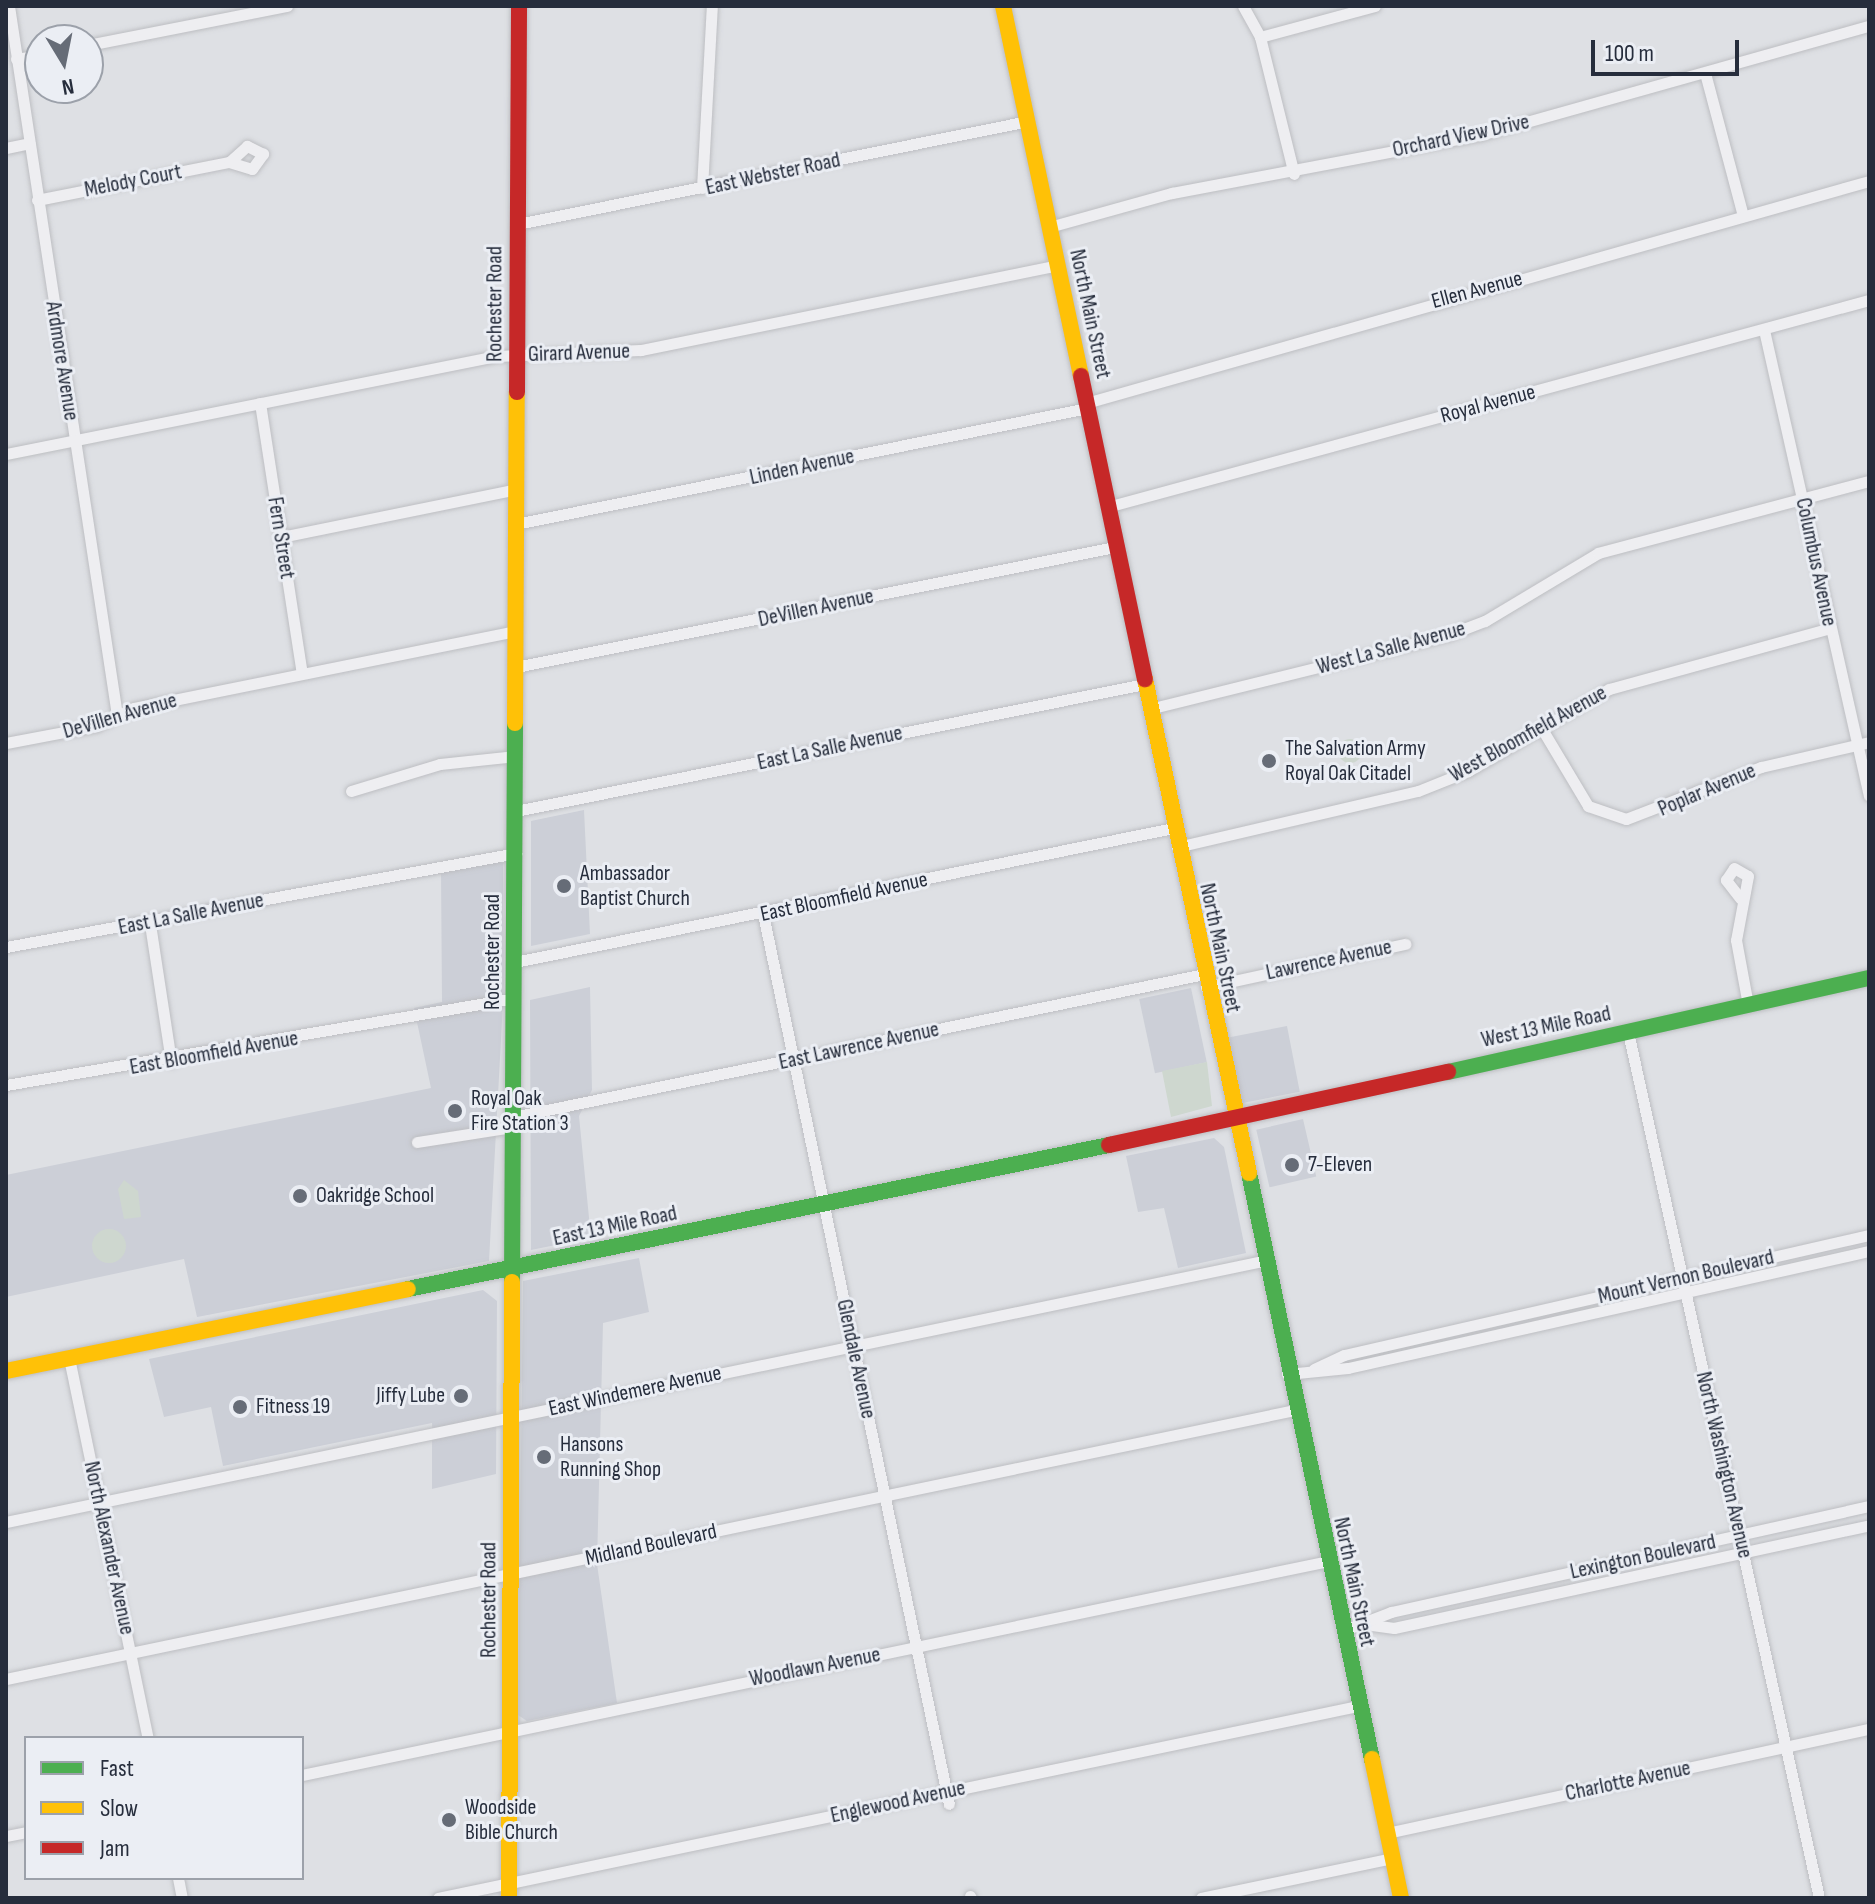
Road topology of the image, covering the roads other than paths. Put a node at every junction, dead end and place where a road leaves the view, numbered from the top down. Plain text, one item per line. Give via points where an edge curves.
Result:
1 (287, 6) edge
2 (519, 6) edge
3 (712, 6) edge
4 (1003, 6) edge
5 (1243, 6) edge
6 (1375, 6) edge
7 (8, 12) edge
8 (1869, 26) edge
9 (1260, 37) junction
10 (104, 42) edge
11 (24, 58) edge
12 (16, 59) junction
13 (1705, 73) junction
14 (1028, 121) junction
15 (29, 143) junction
16 (6, 148) edge
17 (229, 162) dead end
18 (1294, 174) junction
19 (1869, 181) edge
20 (702, 188) junction
21 (37, 200) junction
22 (1743, 216) junction
23 (518, 224) junction
24 (1049, 227) junction
25 (1057, 265) junction
26 (1869, 300) edge
27 (1764, 330) junction
28 (517, 356) junction
29 (260, 403) junction
30 (1086, 406) junction
31 (74, 441) junction
32 (6, 454) edge
33 (1869, 481) edge
34 (516, 489) junction
35 (1803, 499) junction
36 (1107, 507) junction
37 (516, 524) junction
38 (281, 537) junction
39 (1115, 547) junction
40 (1831, 628) junction
41 (516, 631) junction
42 (516, 667) junction
43 (302, 673) junction
44 (1144, 684) junction
45 (1149, 709) junction
46 (117, 715) junction
47 (1542, 729) junction
48 (6, 743) edge
49 (1863, 743) edge
50 (516, 756) junction
51 (351, 791) dead end
52 (1869, 795) edge
53 (516, 811) junction
54 (1173, 828) junction
55 (1177, 847) junction
56 (516, 853) junction
57 (1740, 898) dead end
58 (763, 914) junction
59 (150, 924) junction
60 (1405, 944) dead end
61 (6, 947) edge
62 (515, 962) junction
63 (1869, 978) edge
64 (1205, 980) junction
65 (515, 998) junction
66 (1748, 1005) junction
67 (1628, 1032) junction
68 (795, 1059) junction
69 (171, 1061) junction
70 (6, 1085) edge
71 (1232, 1119) junction
72 (513, 1122) junction
73 (417, 1142) dead end
74 (825, 1205) junction
75 (1869, 1235) edge
76 (1869, 1251) edge
77 (1263, 1261) junction
78 (510, 1270) junction
79 (1683, 1279) junction
80 (1686, 1294) junction
81 (1502, 1318) junction
82 (1506, 1333) junction
83 (854, 1346) junction
84 (69, 1358) junction
85 (1314, 1369) junction
86 (6, 1371) edge
87 (1287, 1374) junction
88 (1295, 1410) junction
89 (513, 1417) junction
90 (885, 1497) junction
91 (100, 1503) junction
92 (1869, 1506) edge
93 (6, 1522) edge
94 (1869, 1525) edge
95 (1741, 1535) junction
96 (1744, 1550) junction
97 (1328, 1561) junction
98 (512, 1574) junction
99 (1557, 1576) junction
100 (1560, 1591) junction
101 (1372, 1625) junction
102 (1342, 1631) junction
103 (916, 1647) junction
104 (130, 1653) junction
105 (6, 1679) edge
106 (1358, 1706) junction
107 (1869, 1729) edge
108 (511, 1731) junction
109 (148, 1736) edge
110 (1787, 1747) junction
111 (304, 1775) edge
112 (948, 1798) junction
113 (1387, 1833) junction
114 (1392, 1858) junction
115 (509, 1891) edge
116 (438, 1898) edge
117 (1201, 1898) edge
118 (1401, 1898) edge
119 (1819, 1898) edge

1 - 10 street
2 - 23 main road, Rochester Road
3 - 20 street
4 - 14 main road, North Main Street
5 - 9 street
6 - 9 street
7 - 12 street, Ardmore Avenue
8 - 13 street, Orchard View Drive
9 - 18 street
11 - 12 street
12 - 15 street, Ardmore Avenue
13 - 18 street, Orchard View Drive via 1480,135 1436,139
13 - 22 street
14 - 20 street, East Webster Road
14 - 24 main road, North Main Street
15 - 16 street
15 - 21 street, Ardmore Avenue
17 - 21 street, Melody Court
18 - 24 street, Orchard View Drive via 1172,193
19 - 22 street, Ellen Avenue
20 - 23 street, East Webster Road
21 - 31 street, Ardmore Avenue
22 - 30 street, Ellen Avenue
23 - 28 main road, Rochester Road
24 - 25 main road, North Main Street
25 - 28 street, Girard Avenue via 627,353
25 - 30 main road, North Main Street
26 - 27 street, Royal Avenue
27 - 35 street, Columbus Avenue
27 - 36 street, Royal Avenue
28 - 29 street, Girard Avenue
28 - 34 main road, Rochester Road
29 - 31 street, Girard Avenue
29 - 38 street, Fern Street
30 - 36 main road, North Main Street
30 - 37 street, Linden Avenue
31 - 32 street, Girard Avenue
31 - 46 street, Ardmore Avenue
33 - 35 street, West La Salle Avenue
34 - 37 main road, Rochester Road
34 - 38 street
35 - 40 street, Columbus Avenue
35 - 45 street, West La Salle Avenue via 1598,553 1466,629
36 - 39 main road, North Main Street
37 - 41 main road, Rochester Road
38 - 43 street, Fern Street
39 - 42 street, DeVillen Avenue
39 - 44 main road, North Main Street
40 - 47 street, West Bloomfield Avenue via 1638,678
40 - 49 street, Columbus Avenue
41 - 42 main road, Rochester Road
41 - 43 street, DeVillen Avenue
42 - 50 main road, Rochester Road
43 - 46 street, DeVillen Avenue
44 - 45 main road, North Main Street
44 - 53 street, East La Salle Avenue
45 - 54 main road, North Main Street
46 - 48 street, DeVillen Avenue via 96,726
47 - 49 street, Poplar Avenue via 1582,801 1619,819 1678,805 1761,767
47 - 55 street, West Bloomfield Avenue via 1418,791
49 - 52 street, Columbus Avenue
50 - 51 street via 440,764
50 - 53 main road, Rochester Road
53 - 56 main road, Rochester Road
54 - 55 main road, North Main Street
54 - 58 street, East Bloomfield Avenue
55 - 64 main road, North Main Street
56 - 59 street, East La Salle Avenue
56 - 62 main road, Rochester Road
57 - 66 street via 1737,951
58 - 62 street, East Bloomfield Avenue
58 - 68 street, Glendale Avenue
59 - 61 street, East La Salle Avenue
59 - 69 street
60 - 64 street, Lawrence Avenue
62 - 65 main road, Rochester Road
63 - 66 main road, West 13 Mile Road
64 - 68 street, East Lawrence Avenue
64 - 71 main road, North Main Street
65 - 69 street, East Bloomfield Avenue
65 - 72 main road, Rochester Road
66 - 67 main road, West 13 Mile Road
67 - 71 main road, West 13 Mile Road
67 - 79 street, North Washington Avenue
68 - 72 street, East Lawrence Avenue
68 - 74 street, Glendale Avenue
69 - 70 street, East Bloomfield Avenue
71 - 74 main road, East 13 Mile Road
71 - 77 main road, North Main Street
72 - 73 street, East Lawrence Avenue
72 - 78 main road, Rochester Road
74 - 78 main road, East 13 Mile Road
74 - 83 street, Glendale Avenue
75 - 79 street, Mount Vernon Boulevard
76 - 80 street, Mount Vernon Boulevard
77 - 83 street, East Windemere Avenue
77 - 87 main road, North Main Street
78 - 84 main road, East 13 Mile Road
78 - 89 main road, Rochester Road
79 - 80 street, North Washington Avenue
79 - 81 street, Mount Vernon Boulevard
80 - 82 street, Mount Vernon Boulevard
80 - 95 street, North Washington Avenue
81 - 82 street
81 - 85 street, Mount Vernon Boulevard via 1344,1355
82 - 85 street, Mount Vernon Boulevard via 1348,1368
83 - 89 street, East Windemere Avenue
83 - 90 street, Glendale Avenue
84 - 86 main road, East 13 Mile Road
84 - 91 street, North Alexander Avenue
85 - 87 street, Mount Vernon Boulevard
87 - 88 main road, North Main Street
88 - 90 street, Midland Boulevard
88 - 97 main road, North Main Street
89 - 91 street, East Windemere Avenue
89 - 98 main road, Rochester Road
90 - 98 street, Midland Boulevard
90 - 103 street, Glendale Avenue
91 - 93 street, East Windemere Avenue
91 - 104 street, North Alexander Avenue
92 - 95 street, Lexington Boulevard
94 - 96 street, Lexington Boulevard
95 - 96 street, North Washington Avenue
95 - 99 street, Lexington Boulevard
96 - 100 street, Lexington Boulevard
96 - 110 street, North Washington Avenue
97 - 102 main road, North Main Street
97 - 103 street, Woodlawn Avenue
98 - 104 street, Midland Boulevard
98 - 108 main road, Rochester Road
99 - 100 street, Lexington Boulevard
99 - 101 street, Lexington Boulevard via 1391,1612
100 - 101 street, Lexington Boulevard via 1394,1628
101 - 102 street, Lexington Boulevard
102 - 106 main road, North Main Street
103 - 108 street, Woodlawn Avenue
103 - 112 street, Glendale Avenue
104 - 105 street, Midland Boulevard
104 - 109 street, North Alexander Avenue
106 - 112 street, Englewood Avenue
106 - 113 main road, North Main Street
107 - 110 street, Charlotte Avenue
108 - 111 street, Woodlawn Avenue
108 - 115 main road, Rochester Road
110 - 113 street, Charlotte Avenue
110 - 119 street, North Washington Avenue
112 - 115 street, Englewood Avenue
113 - 114 main road, North Main Street
114 - 117 street
114 - 118 main road, North Main Street
115 - 116 street, Englewood Avenue

